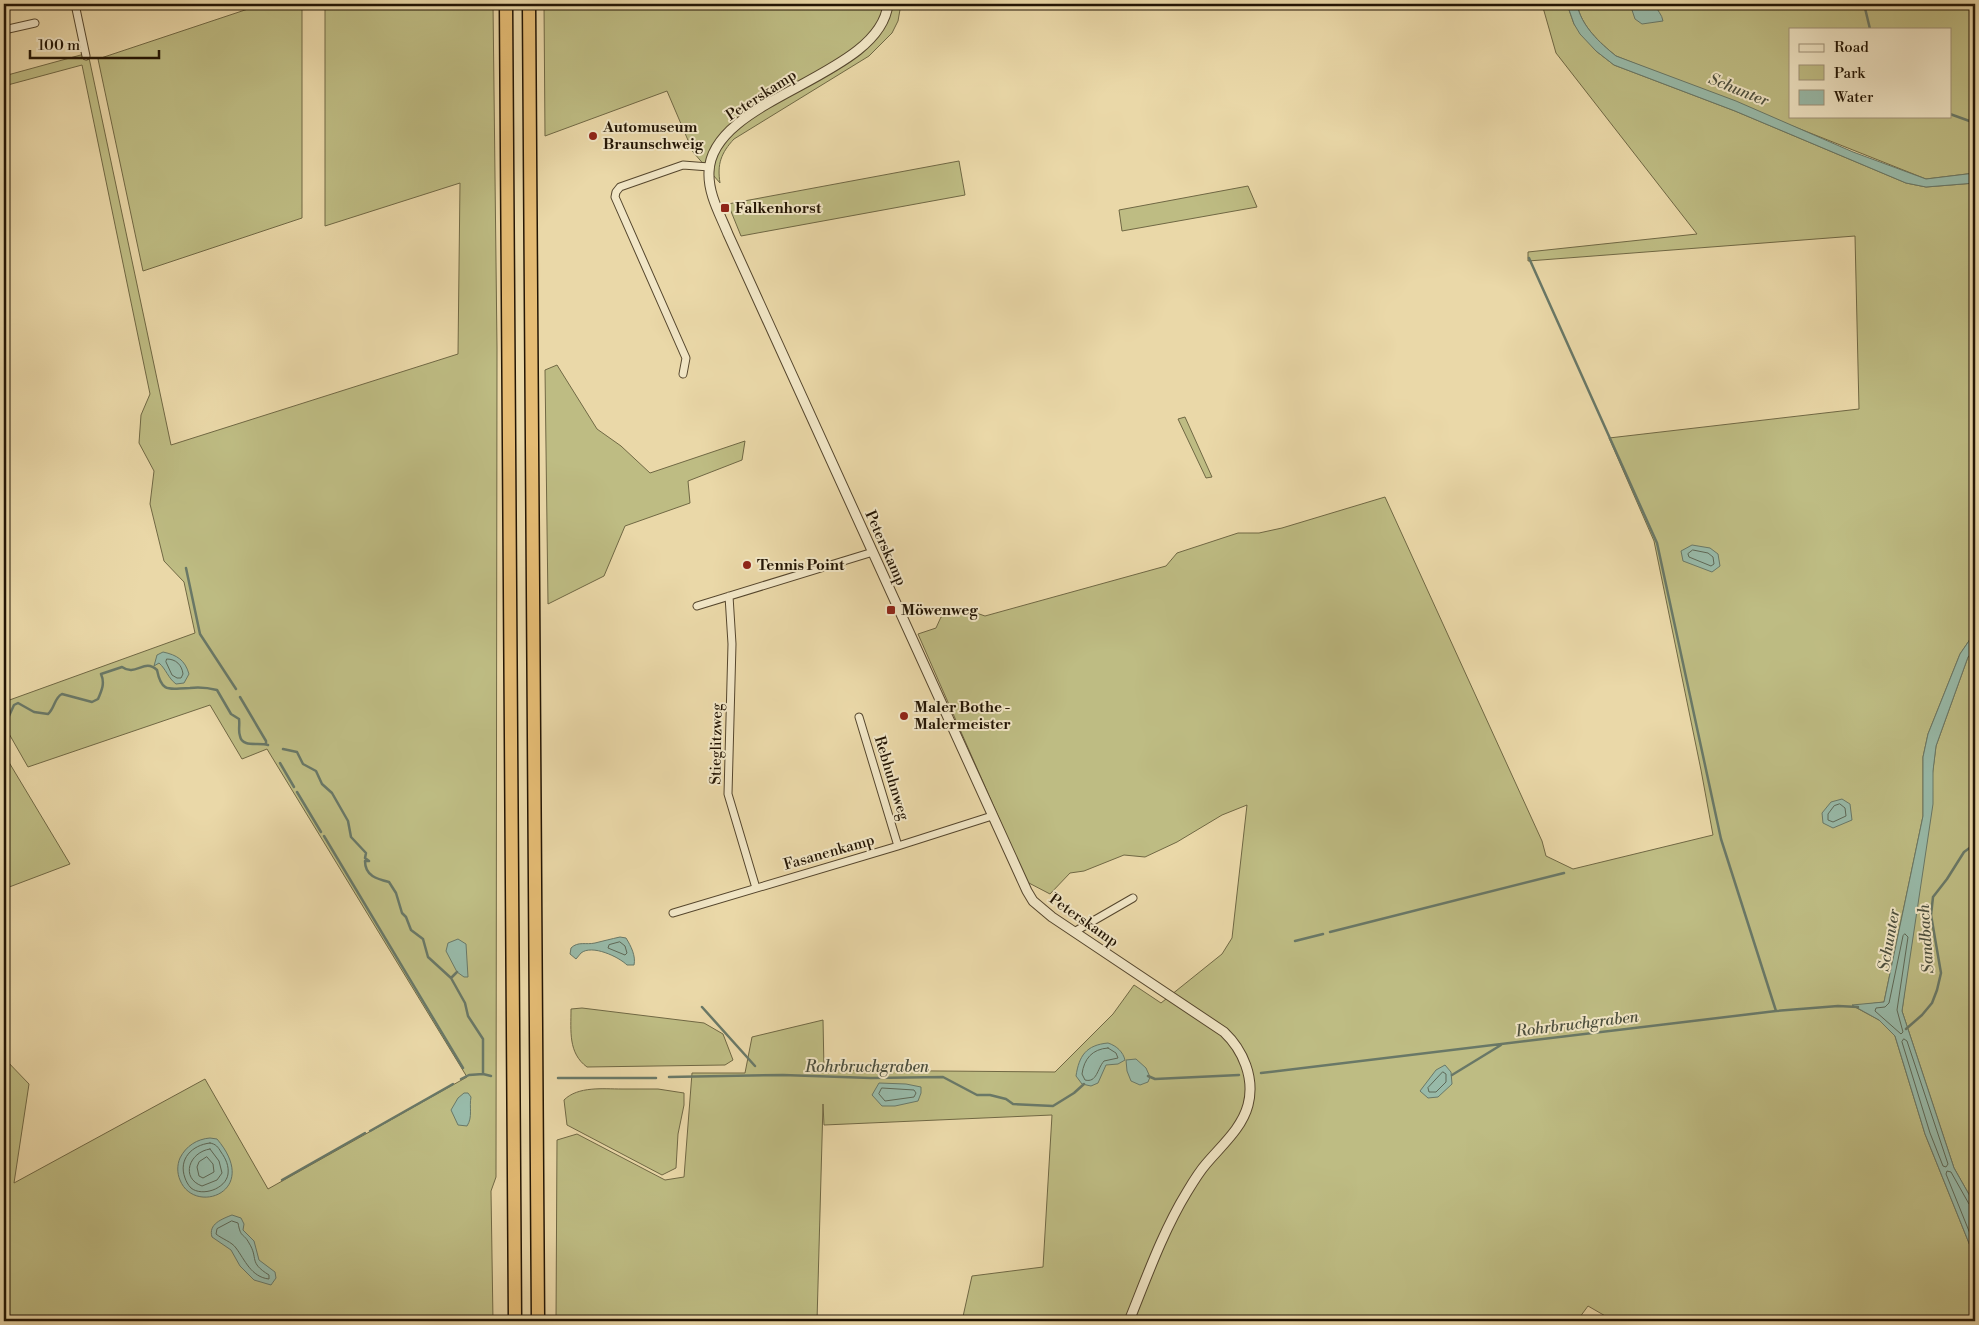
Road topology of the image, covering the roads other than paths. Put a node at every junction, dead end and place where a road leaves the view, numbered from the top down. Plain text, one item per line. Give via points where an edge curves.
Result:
1 (75, 4) edge
2 (114, 4) edge
3 (122, 4) edge
4 (506, 4) edge
5 (529, 4) edge
6 (888, 4) edge
7 (35, 23) dead end
8 (4, 30) edge
9 (86, 56) dead end
10 (710, 167) junction
11 (683, 374) dead end
12 (873, 552) junction
13 (729, 596) junction
14 (697, 606) dead end
15 (859, 717) dead end
16 (992, 816) junction
17 (898, 846) junction
18 (756, 888) junction
19 (1133, 898) dead end
20 (673, 912) dead end
21 (1074, 932) junction
22 (515, 1321) edge
23 (538, 1321) edge
24 (1129, 1321) edge

1 - 9 street
2 - 3 street
4 - 22 highway
5 - 23 highway
6 - 10 street, Peterskamp via 884,22 871,39 845,59 730,130 716,147
7 - 8 street
10 - 11 street via 678,166 620,188 615,198 686,358
10 - 12 street, Peterskamp via 715,204
12 - 13 street
12 - 16 street, Peterskamp
13 - 14 street
13 - 18 street, Stieglitzweg via 732,644 728,794
15 - 17 street, Rebhuhnweg
16 - 17 street, Fasanenkamp
16 - 21 street, Peterskamp via 1033,901
17 - 18 street, Fasanenkamp
18 - 20 street, Fasanenkamp
19 - 21 street
21 - 24 street, Peterskamp via 1224,1032 1241,1052 1249,1083 1248,1103 1242,1120 1186,1194

